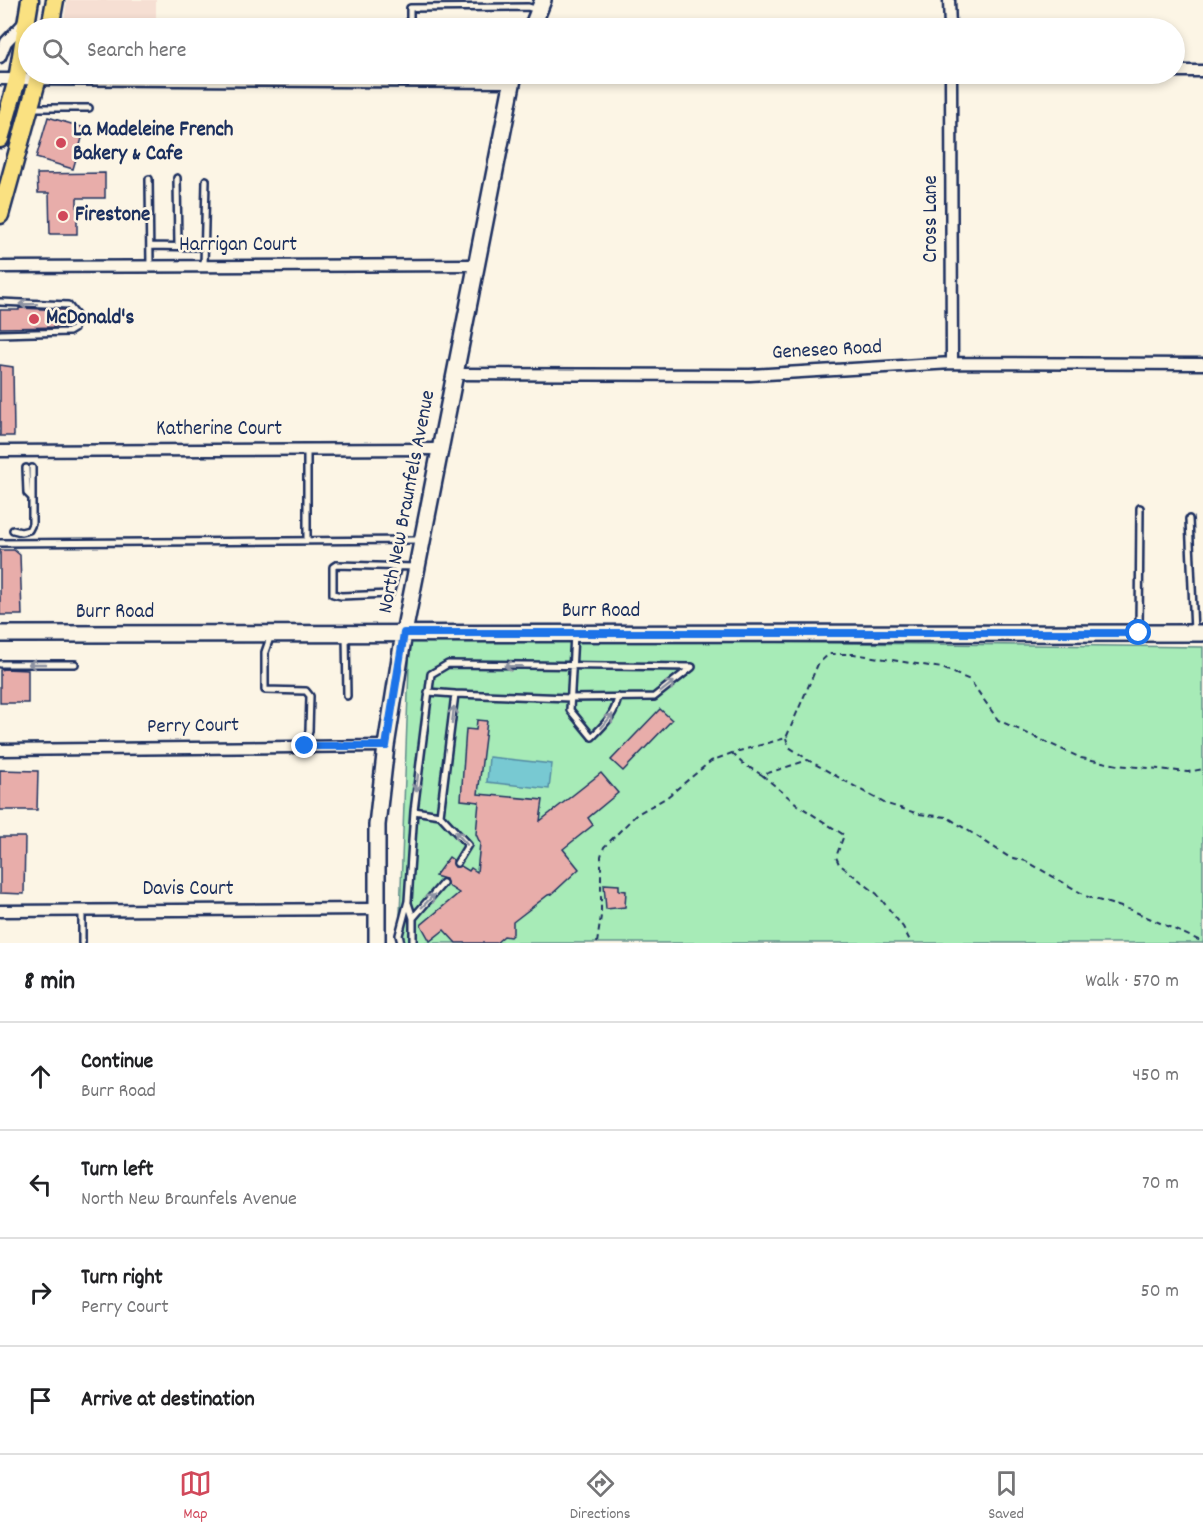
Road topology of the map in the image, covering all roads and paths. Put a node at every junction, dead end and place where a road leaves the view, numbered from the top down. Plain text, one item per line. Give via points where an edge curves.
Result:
1 (30, 0) edge
2 (55, 0) edge
3 (949, 0) edge
4 (541, 5) edge
5 (27, 18) edge
6 (52, 18) edge
7 (410, 18) edge
8 (950, 18) edge
9 (18, 29) edge
10 (18, 48) edge
11 (0, 57) edge
12 (1185, 71) edge
13 (1203, 71) edge
14 (8, 80) edge
15 (37, 84) edge
16 (512, 84) edge
17 (951, 84) edge
18 (31, 108) junction
19 (89, 108) dead end
20 (3, 112) edge
21 (0, 139) edge
22 (177, 178) dead end
23 (149, 179) dead end
24 (206, 180) dead end
25 (0, 215) edge
26 (150, 246) junction
27 (178, 246) junction
28 (205, 247) junction
29 (476, 265) junction
30 (150, 266) junction
31 (204, 266) junction
32 (0, 267) edge
33 (0, 302) edge
34 (0, 334) edge
35 (952, 363) junction
36 (1203, 364) edge
37 (454, 374) junction
38 (439, 449) junction
39 (307, 450) junction
40 (0, 451) edge
41 (29, 468) dead end
42 (1140, 508) dead end
43 (1189, 519) dead end
44 (14, 530) dead end
45 (306, 540) junction
46 (422, 540) junction
47 (0, 543) edge
48 (398, 566) junction
49 (417, 567) junction
50 (272, 633) junction
51 (346, 633) junction
52 (404, 633) junction
53 (574, 633) junction
54 (1139, 633) junction
55 (1198, 633) edge
56 (0, 634) edge
57 (0, 664) edge
58 (75, 664) dead end
59 (572, 667) junction
60 (428, 692) junction
61 (455, 694) junction
62 (347, 696) dead end
63 (618, 697) junction
64 (570, 698) junction
65 (786, 738) junction
66 (305, 746) junction
67 (386, 746) junction
68 (0, 750) edge
69 (732, 753) junction
70 (808, 760) junction
71 (1203, 769) edge
72 (762, 775) junction
73 (414, 811) junction
74 (440, 815) junction
75 (458, 862) dead end
76 (443, 884) dead end
77 (408, 901) junction
78 (377, 909) junction
79 (82, 910) junction
80 (0, 911) edge
81 (412, 918) junction
82 (1203, 942) edge
83 (82, 943) edge
84 (377, 943) edge
85 (401, 943) edge
86 (413, 943) edge
87 (597, 943) edge
88 (911, 943) edge

1 - 5 main road
2 - 6 main road
3 - 8 street
4 - 7 lane via 410,8
9 - 11 street via 6,42
10 - 14 main road
12 - 13 street
14 - 20 main road
15 - 18 main road
16 - 29 street, North New Braunfels Avenue
17 - 35 street, Cross Lane
18 - 19 lane
18 - 25 main road
20 - 21 main road
22 - 27 lane
23 - 26 lane
24 - 28 lane
26 - 27 lane
26 - 30 lane
27 - 28 lane
28 - 31 lane
29 - 31 street, Harrigan Court
29 - 37 street, North New Braunfels Avenue
30 - 31 street, Harrigan Court
30 - 32 street, Harrigan Court
34 -> 33 lane via 69,332 76,324 76,315 68,305
35 - 36 street, Geneseo Road
35 - 37 street, Geneseo Road via 750,375
37 - 38 street, North New Braunfels Avenue
38 - 39 street, Katherine Court
38 - 46 street, North New Braunfels Avenue
39 - 40 street, Katherine Court
39 - 45 lane
41 - 44 lane via 32,524 29,530
42 - 54 lane
43 - 55 lane
45 - 46 lane
45 - 47 lane
46 - 49 street, North New Braunfels Avenue
48 - 48 lane via 336,565 333,594 390,594
48 - 49 lane
49 - 52 street, North New Braunfels Avenue
50 - 51 street, Burr Road
50 - 56 street, Burr Road
50 - 66 lane via 265,652 265,690 306,691 310,696
51 - 52 street, Burr Road
51 - 62 lane
52 - 53 street, Burr Road
52 - 67 street, North New Braunfels Avenue
53 - 54 street, Burr Road
53 - 59 lane
54 - 55 street, Burr Road
58 -> 57 lane
59 -> 60 lane via 448,664 431,674
63 -> 59 lane via 654,697 692,667
59 - 64 lane
60 - 61 lane
60 -> 73 lane
61 - 64 lane
74 -> 61 lane
63 - 64 lane
64 -> 63 lane via 570,710 592,737 607,722
65 - 69 path
65 - 70 path via 789,747
65 - 71 path via 818,664 829,654 855,654 942,668 970,680 998,720 1081,758 1188,772
66 - 67 street, Perry Court
66 - 68 street, Perry Court
67 - 78 street, North New Braunfels Avenue via 377,825
69 - 72 path
69 - 87 path via 711,761 666,798 637,814 604,847 602,916
70 - 72 path
70 - 82 path via 884,803 919,814 947,817 1009,857 1026,861 1088,897 1131,910
72 - 88 path via 844,835 836,857 839,864 877,894
73 - 74 lane
73 - 77 lane
75 -> 74 lane via 468,845
81 -> 76 lane
77 - 81 lane
77 - 85 lane via 399,935
78 - 79 street, Davis Court
78 - 84 street, North New Braunfels Avenue
79 - 80 street, Davis Court
79 - 83 lane
81 - 86 lane

